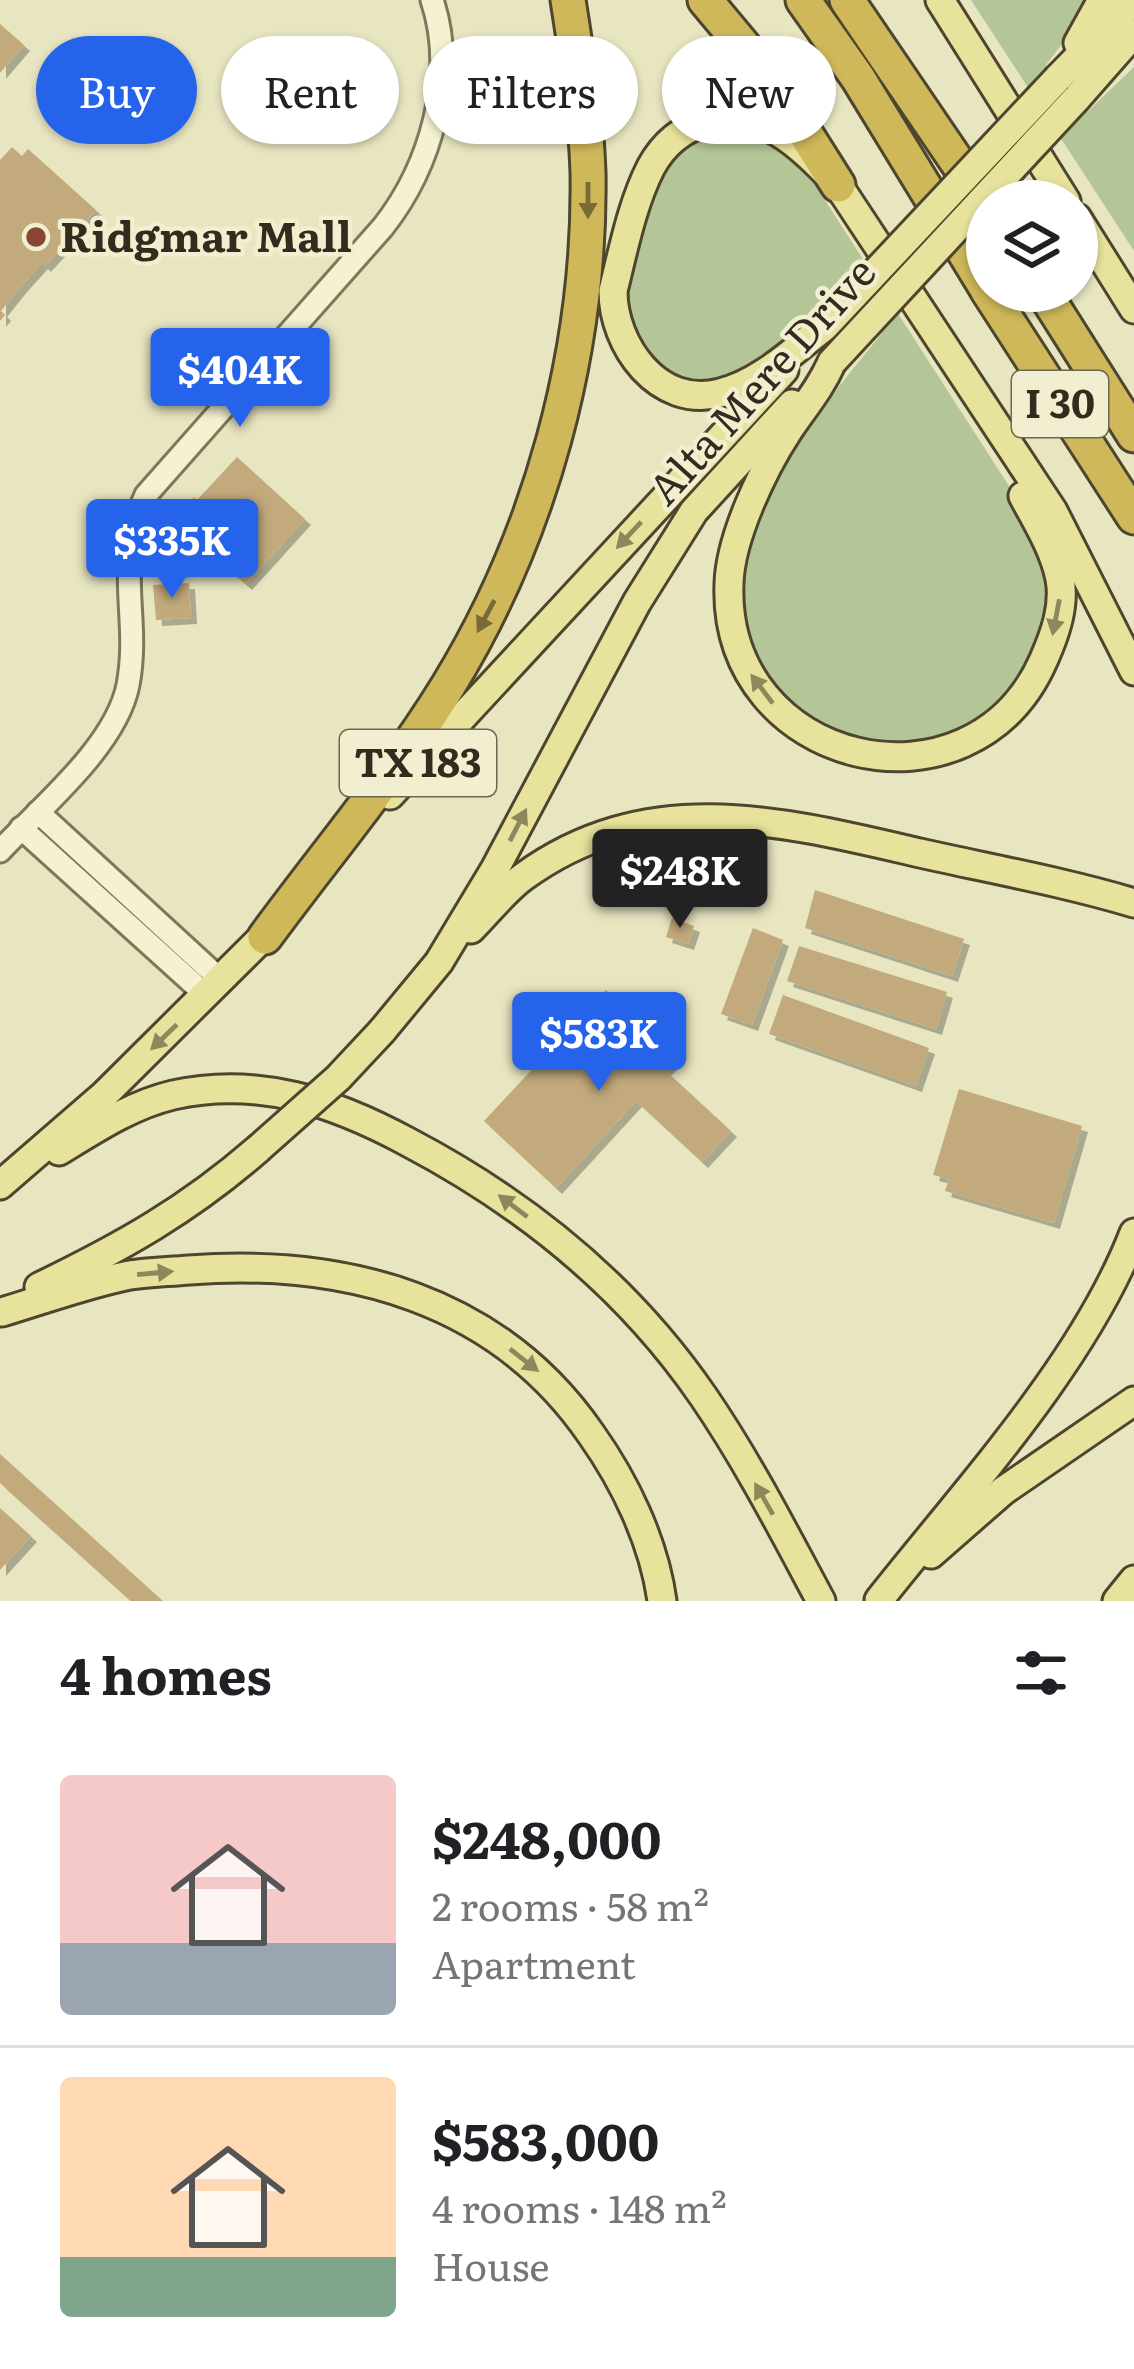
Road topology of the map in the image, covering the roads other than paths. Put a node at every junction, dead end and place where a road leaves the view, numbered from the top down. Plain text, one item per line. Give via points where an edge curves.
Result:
1 (432, 0) edge
2 (568, 0) edge
3 (705, 0) edge
4 (803, 0) edge
5 (847, 0) edge
6 (1102, 0) edge
7 (1134, 0) edge
8 (946, 5) edge
9 (1134, 34) edge
10 (1134, 53) edge
11 (1067, 88) junction
12 (969, 180) edge
13 (1058, 180) edge
14 (838, 184) junction
15 (1098, 230) edge
16 (1098, 252) edge
17 (966, 254) edge
18 (1134, 270) edge
19 (1134, 309) edge
20 (1002, 312) edge
21 (1056, 312) edge
22 (824, 327) junction
23 (832, 362) junction
24 (979, 394) junction
25 (1124, 413) edge
26 (1134, 434) edge
27 (1134, 517) edge
28 (1134, 670) edge
29 (38, 812) junction
30 (21, 829) junction
31 (0, 851) edge
32 (1127, 901) edge
33 (265, 937) junction
34 (439, 962) junction
35 (215, 988) junction
36 (2, 1184) edge
37 (1134, 1233) edge
38 (1, 1312) edge
39 (1134, 1401) edge
40 (662, 1601) edge
41 (821, 1601) edge
42 (879, 1601) edge

1 - 29 street via 441,78 411,183 388,221 146,495 129,545 131,658 123,704
2 -> 33 highway via 584,105 587,231 566,386 535,502 498,594 448,685
3 - 14 highway via 771,79
4 - 17 highway, I 30
5 - 12 highway
6 - 11 main road
7 - 11 main road, Alta Mere Drive / TX 183
8 - 13 main road
9 - 11 main road, Alta Mere Drive / TX 183
10 - 11 main road
11 - 22 main road, Alta Mere Drive / TX 183, bridge
11 - 23 main road, Alta Mere Drive / TX 183, bridge
14 - 22 main road via 805,149 755,119 697,124 676,135 649,170 613,291 631,358 686,393 719,394 772,368
14 - 24 main road
15 - 18 main road
16 - 19 main road
20 - 27 highway, I 30
21 - 25 highway, I 30
22 -> 33 main road, Alta Mere Drive / TX 183
24 -> 23 main road via 986,428 1053,553 1061,584 1048,651 1031,688 995,723 953,746 920,757 848,752 794,724 760,691 732,630 729,584 742,524
34 -> 23 main road, Alta Mere Drive / TX 183 via 694,511
24 - 28 main road via 1053,512
25 - 26 highway, I 30
29 - 30 street
29 - 35 street
30 - 31 street
30 - 35 street
32 - 34 main road via 765,821 682,817 617,831 521,878
33 - 35 main road, Alta Mere Drive / TX 183
34 - 38 main road, Alta Mere Drive / TX 183, bridge via 338,1078 209,1192
35 -> 36 main road, Alta Mere Drive / TX 183
41 -> 36 main road via 700,1392 633,1309 580,1256 494,1191 368,1120 260,1088 175,1095 132,1109
37 - 42 main road via 1107,1293 1046,1386
38 -> 40 main road via 127,1276 214,1268 293,1269 396,1289 444,1308 490,1333 565,1397 633,1508
39 - 42 main road via 1003,1491

